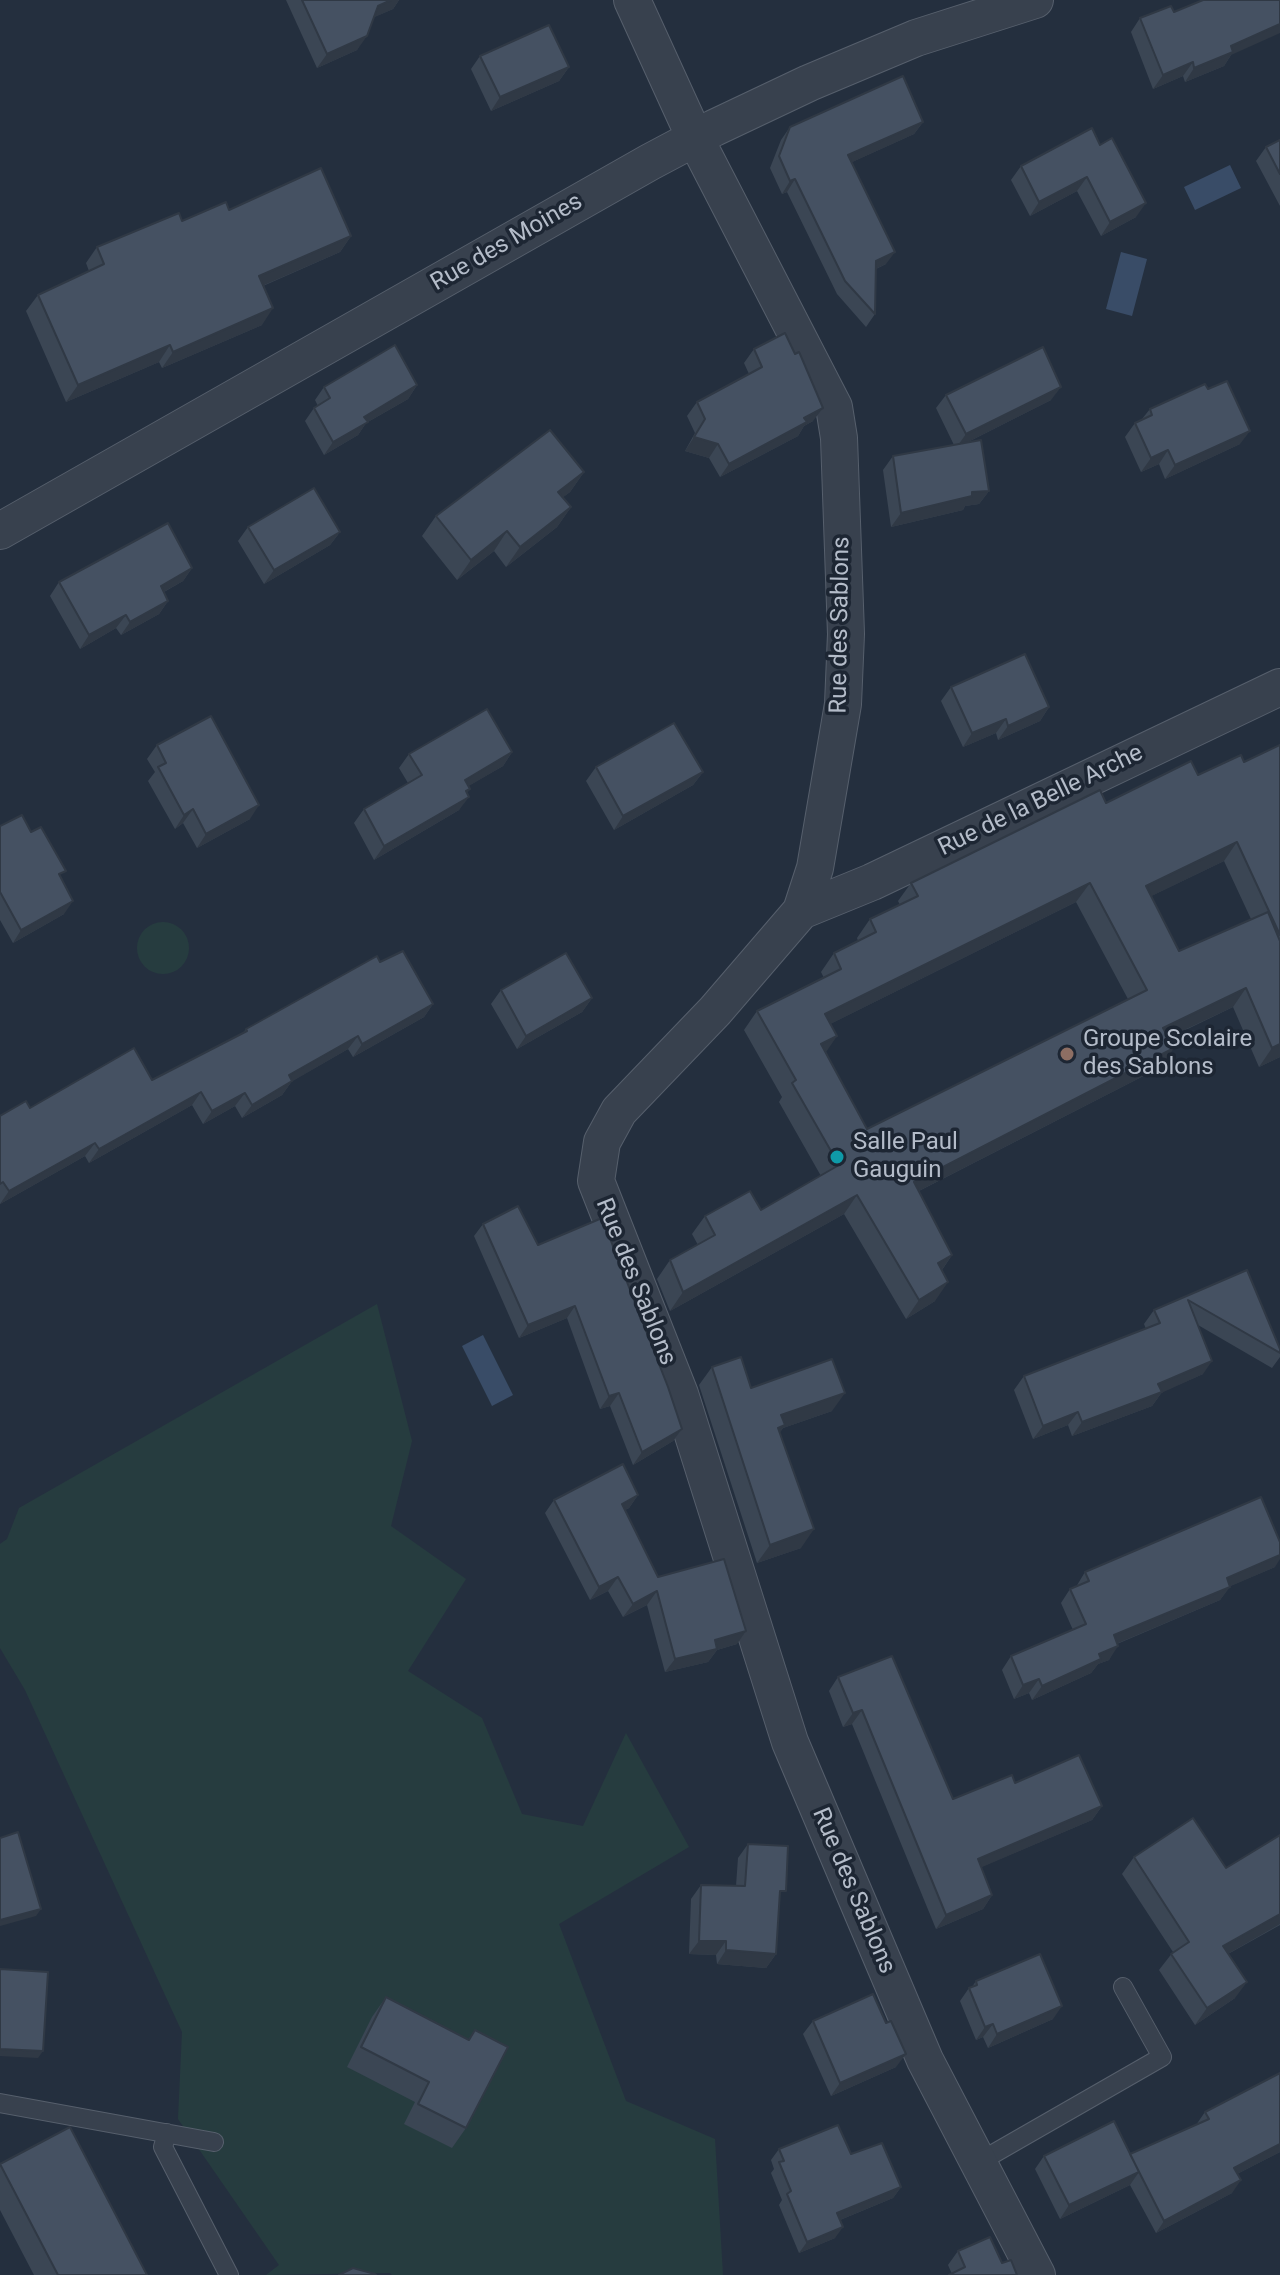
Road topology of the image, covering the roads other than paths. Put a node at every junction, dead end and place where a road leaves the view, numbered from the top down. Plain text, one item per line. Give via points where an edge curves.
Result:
1 (632, 0) edge
2 (1035, 0) edge
3 (695, 138) junction
4 (0, 531) edge
5 (1280, 687) edge
6 (801, 911) junction
7 (1123, 1987) dead end
8 (0, 2103) edge
9 (167, 2133) junction
10 (214, 2142) dead end
11 (979, 2162) junction
12 (229, 2275) edge
13 (1037, 2275) edge

1 - 3 street, Rue des Sablons
2 - 3 street, Rue des Moines via 916,38
3 - 4 street, Rue des Moines
3 - 6 street, Rue des Sablons via 834,407 839,438 846,634 843,704 815,868
5 - 6 street, Rue de la Belle Arche
6 - 11 street, Rue des Sablons via 619,1111 602,1142 596,1181 680,1394 790,1742 925,2060
7 - 11 lane via 1162,2057
8 - 9 lane
9 - 10 lane
9 - 12 lane via 163,2147
11 - 13 street, Rue des Sablons

